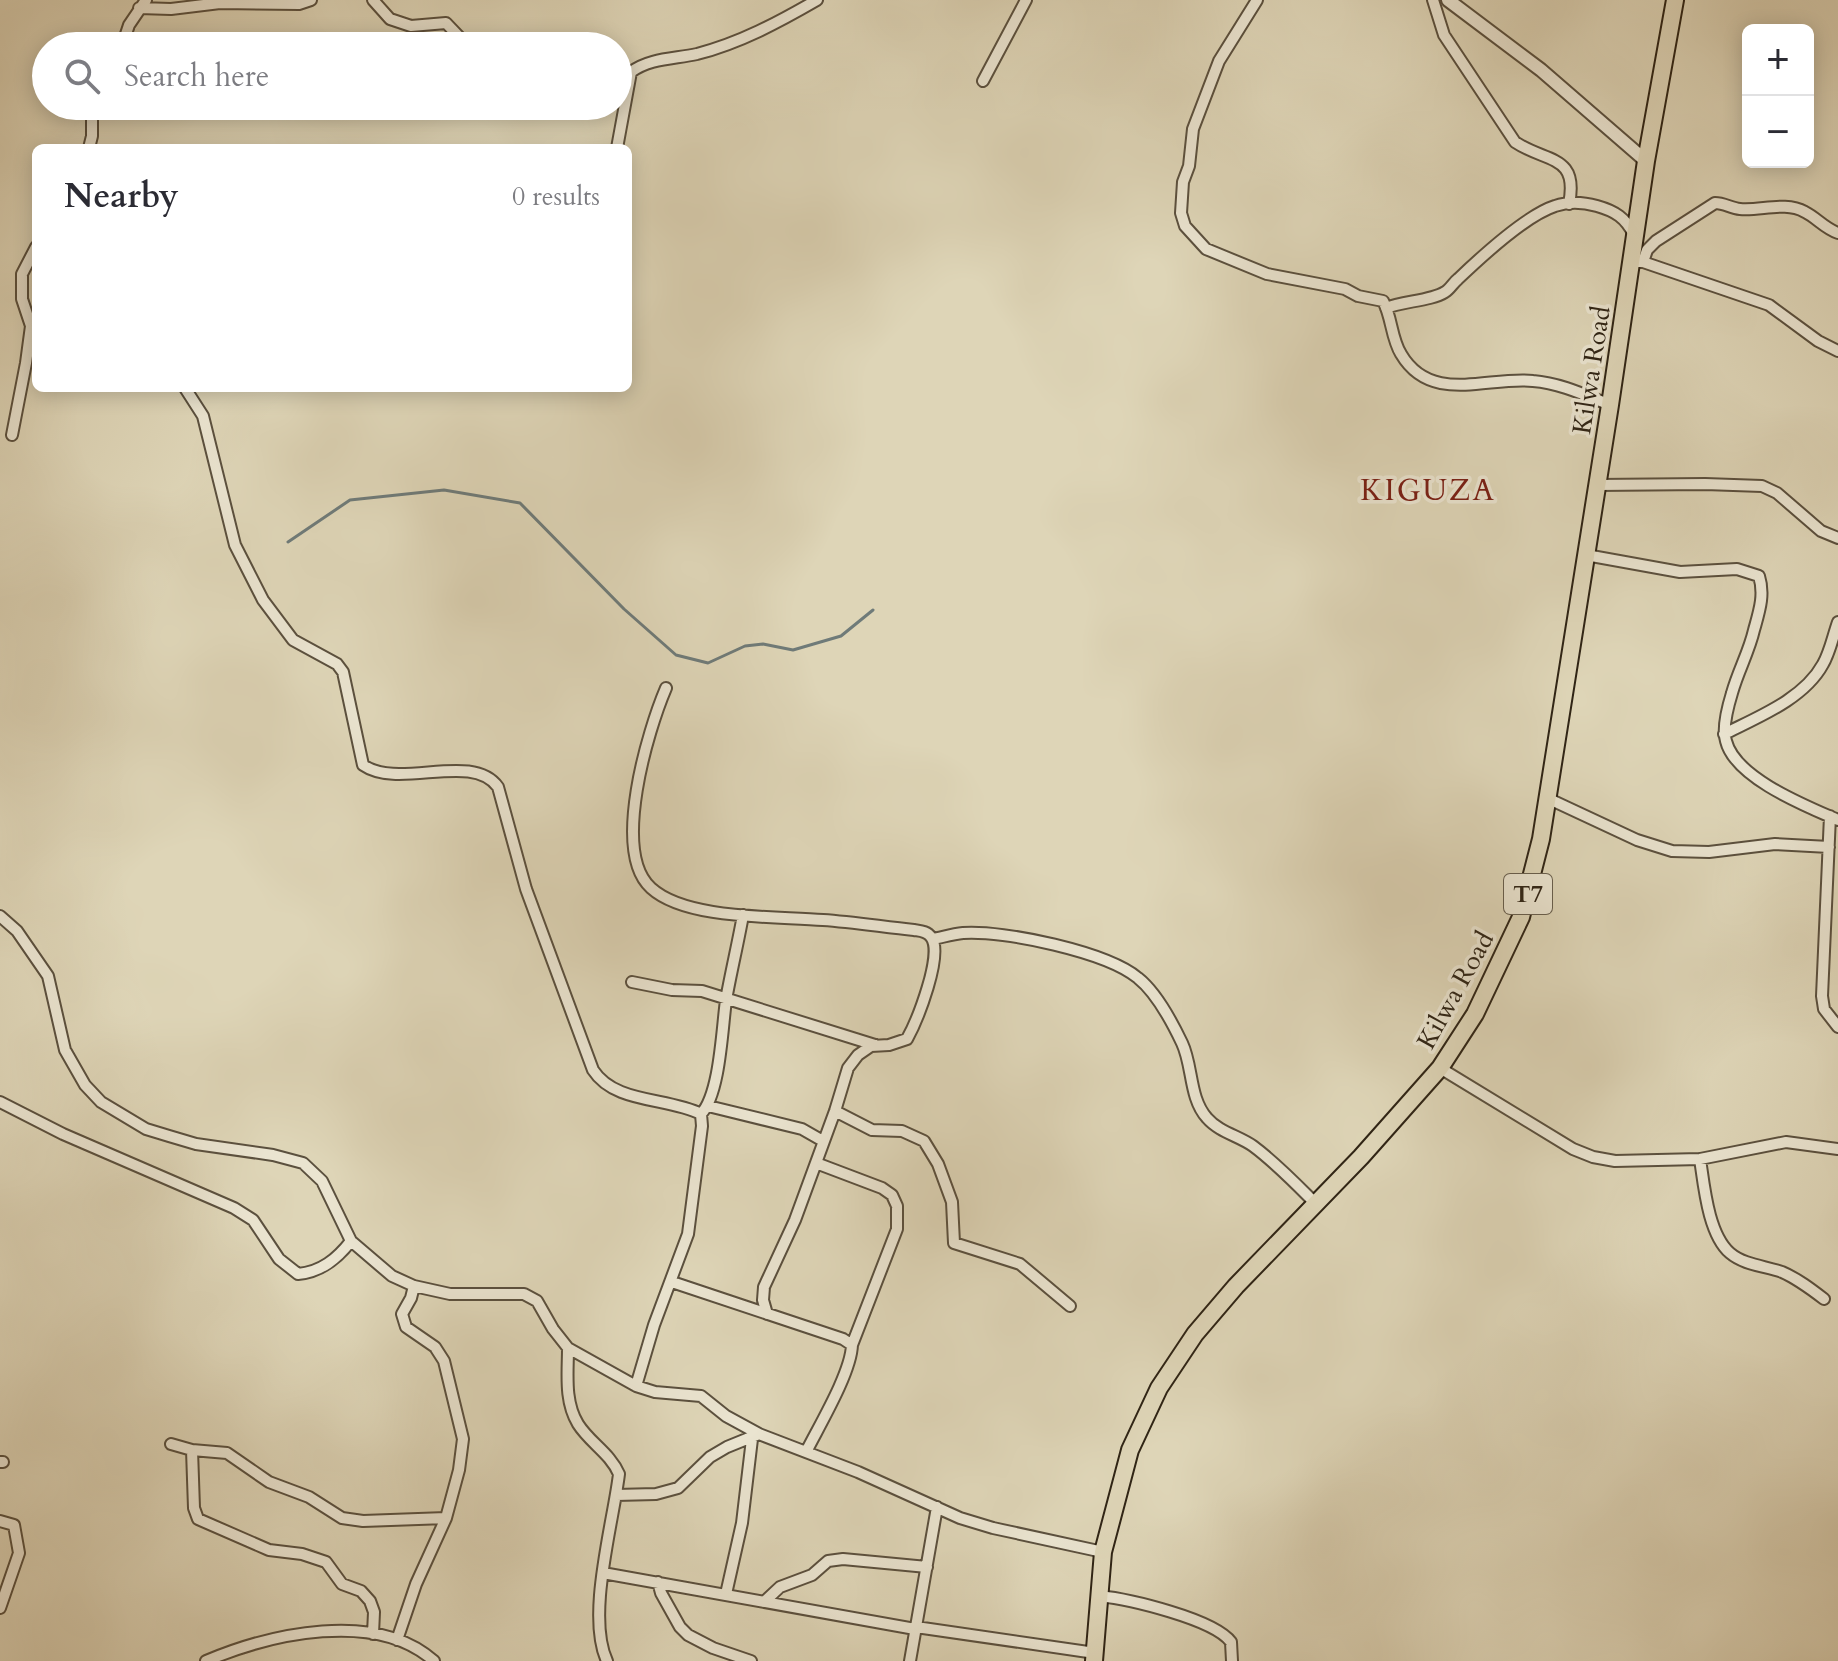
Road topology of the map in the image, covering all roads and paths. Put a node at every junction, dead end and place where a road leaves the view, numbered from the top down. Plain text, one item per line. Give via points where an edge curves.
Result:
1 (311, 0) edge
2 (373, 0) edge
3 (817, 0) edge
4 (1026, 0) edge
5 (1257, 0) edge
6 (1433, 0) edge
7 (1448, 0) edge
8 (1675, 0) edge
9 (142, 4) edge
10 (127, 32) edge
11 (455, 32) edge
12 (632, 71) edge
13 (983, 81) dead end
14 (92, 120) edge
15 (620, 120) edge
16 (90, 144) edge
17 (617, 144) edge
18 (1646, 161) junction
19 (1569, 204) junction
20 (1838, 233) edge
21 (1634, 235) junction
22 (32, 255) edge
23 (1637, 262) junction
24 (1386, 308) junction
25 (1838, 351) edge
26 (188, 392) edge
27 (1610, 405) junction
28 (12, 435) dead end
29 (1597, 485) junction
30 (1838, 538) edge
31 (1586, 555) junction
32 (1838, 622) edge
33 (666, 688) dead end
34 (1724, 734) junction
35 (1547, 798) junction
36 (1834, 818) edge
37 (1829, 847) junction
38 (743, 915) junction
39 (0, 916) edge
40 (933, 939) junction
41 (632, 982) dead end
42 (727, 1000) junction
43 (1838, 1027) edge
44 (875, 1045) junction
45 (1440, 1068) junction
46 (0, 1102) edge
47 (704, 1110) junction
48 (835, 1111) junction
49 (823, 1141) junction
50 (1838, 1149) edge
51 (1700, 1159) junction
52 (816, 1163) junction
53 (1316, 1204) junction
54 (351, 1241) junction
55 (672, 1282) junction
56 (414, 1286) junction
57 (1824, 1299) dead end
58 (1070, 1306) dead end
59 (767, 1314) junction
60 (852, 1345) junction
61 (568, 1348) junction
62 (636, 1386) junction
63 (756, 1436) junction
64 (171, 1444) dead end
65 (192, 1450) junction
66 (806, 1452) junction
67 (616, 1495) junction
68 (937, 1507) junction
69 (446, 1518) junction
70 (0, 1521) edge
71 (1103, 1552) junction
72 (927, 1567) junction
73 (603, 1573) junction
74 (658, 1582) junction
75 (726, 1594) junction
76 (1099, 1596) junction
77 (764, 1602) junction
78 (0, 1608) edge
79 (915, 1628) junction
80 (373, 1634) junction
81 (397, 1640) junction
82 (1095, 1657) edge
83 (206, 1661) edge
84 (434, 1661) edge
85 (607, 1661) edge
86 (751, 1661) edge
87 (910, 1661) edge
88 (1232, 1661) edge

1 - 9 street via 171,9
2 - 11 street via 390,19 411,26 446,23
3 - 12 street via 764,30
4 - 13 street
5 - 24 street via 1219,61 1193,129 1181,197 1185,226 1199,244 1222,256 1267,274 1377,298
6 - 19 street via 1444,35 1515,142 1568,168
7 - 18 street via 1541,70
8 - 18 highway, Kilwa Road / T7
9 - 10 street
14 - 16 street
15 - 17 street
18 - 21 highway, Kilwa Road / T7
19 - 21 street via 1608,209 1622,217
19 - 24 street via 1537,214 1438,296
20 - 23 street via 1796,209 1741,209 1715,203 1656,241
21 - 23 highway, Kilwa Road / T7
22 - 28 street via 22,274 22,299 31,326
23 - 25 street via 1769,305
23 - 27 highway, Kilwa Road / T7
24 - 27 street via 1401,354 1437,383 1532,380
26 - 47 street via 203,416 235,545 286,632 343,672 363,765 381,774 468,772 493,780 540,931 584,1052 600,1080 634,1096
27 - 29 highway, Kilwa Road / T7
29 - 30 street via 1762,486
29 - 31 highway, Kilwa Road / T7
31 - 34 street via 1654,568 1737,569 1759,576 1761,603
31 - 35 highway, Kilwa Road / T7
32 - 34 street via 1812,680
33 - 38 street via 641,766 634,835 637,864 648,886 669,902
34 - 36 street via 1732,756 1747,770
35 - 37 street via 1672,851 1775,844
35 - 45 highway, Kilwa Road / T7 via 1521,917 1475,1014
36 - 37 street
37 - 43 street via 1822,996 1824,1009
38 - 40 street via 914,930
38 - 42 street
39 - 54 street via 48,976 62,1041 85,1085 101,1102 146,1129 169,1136 303,1163 322,1181
40 - 44 street via 932,965 907,1039
40 - 53 street via 964,933 1004,936 1127,969 1154,996 1184,1046 1206,1117 1251,1144
41 - 42 street via 702,991
42 - 44 street
42 - 47 street via 719,1059
44 - 48 street via 848,1068
45 - 51 street via 1593,1157
45 - 53 highway, Kilwa Road / T7
46 - 54 street via 234,1208 253,1220 279,1259 298,1274 321,1269
47 - 49 street via 802,1129
47 - 55 street via 690,1222
48 - 49 street
48 - 58 street via 872,1130 902,1131 924,1141 952,1202 954,1243 1020,1264
49 - 52 street
50 - 51 street via 1786,1142
51 - 57 street via 1708,1208 1729,1253 1783,1273
52 - 59 street via 764,1287
52 - 60 street via 882,1188 897,1206 897,1229
53 - 71 highway, Kilwa Road / T7 via 1236,1286 1176,1359 1130,1450
54 - 56 street via 379,1267
55 - 59 street
55 - 62 street
56 - 61 street via 465,1296 524,1294 537,1301
56 - 69 street via 403,1323 435,1347 444,1361 463,1439
59 - 60 street
60 - 66 street
61 - 62 street
61 - 67 street via 572,1409 578,1425 614,1463 619,1474
62 - 63 street via 701,1396
63 - 66 street
63 - 67 street via 710,1457 678,1488
63 - 75 street
64 - 65 street
65 - 69 street via 227,1453 269,1482 309,1497 342,1518
65 - 80 street via 198,1519 269,1550 326,1562 342,1584 370,1601
66 - 68 street
67 - 73 street
68 - 71 street via 977,1524
68 - 72 street
69 - 81 street
70 - 78 street via 14,1525 19,1553
71 - 76 highway, Kilwa Road / T7
72 - 77 street via 828,1561
72 - 79 street
73 - 74 street
73 - 85 street via 599,1633
74 - 75 street
74 - 86 street via 688,1635
75 - 77 street
76 - 82 highway, Kilwa Road / T7
76 - 88 street via 1153,1606 1222,1633 1231,1642
77 - 79 street
79 - 82 street
79 - 87 street
80 - 81 street
80 - 83 street via 280,1636
81 - 84 street

